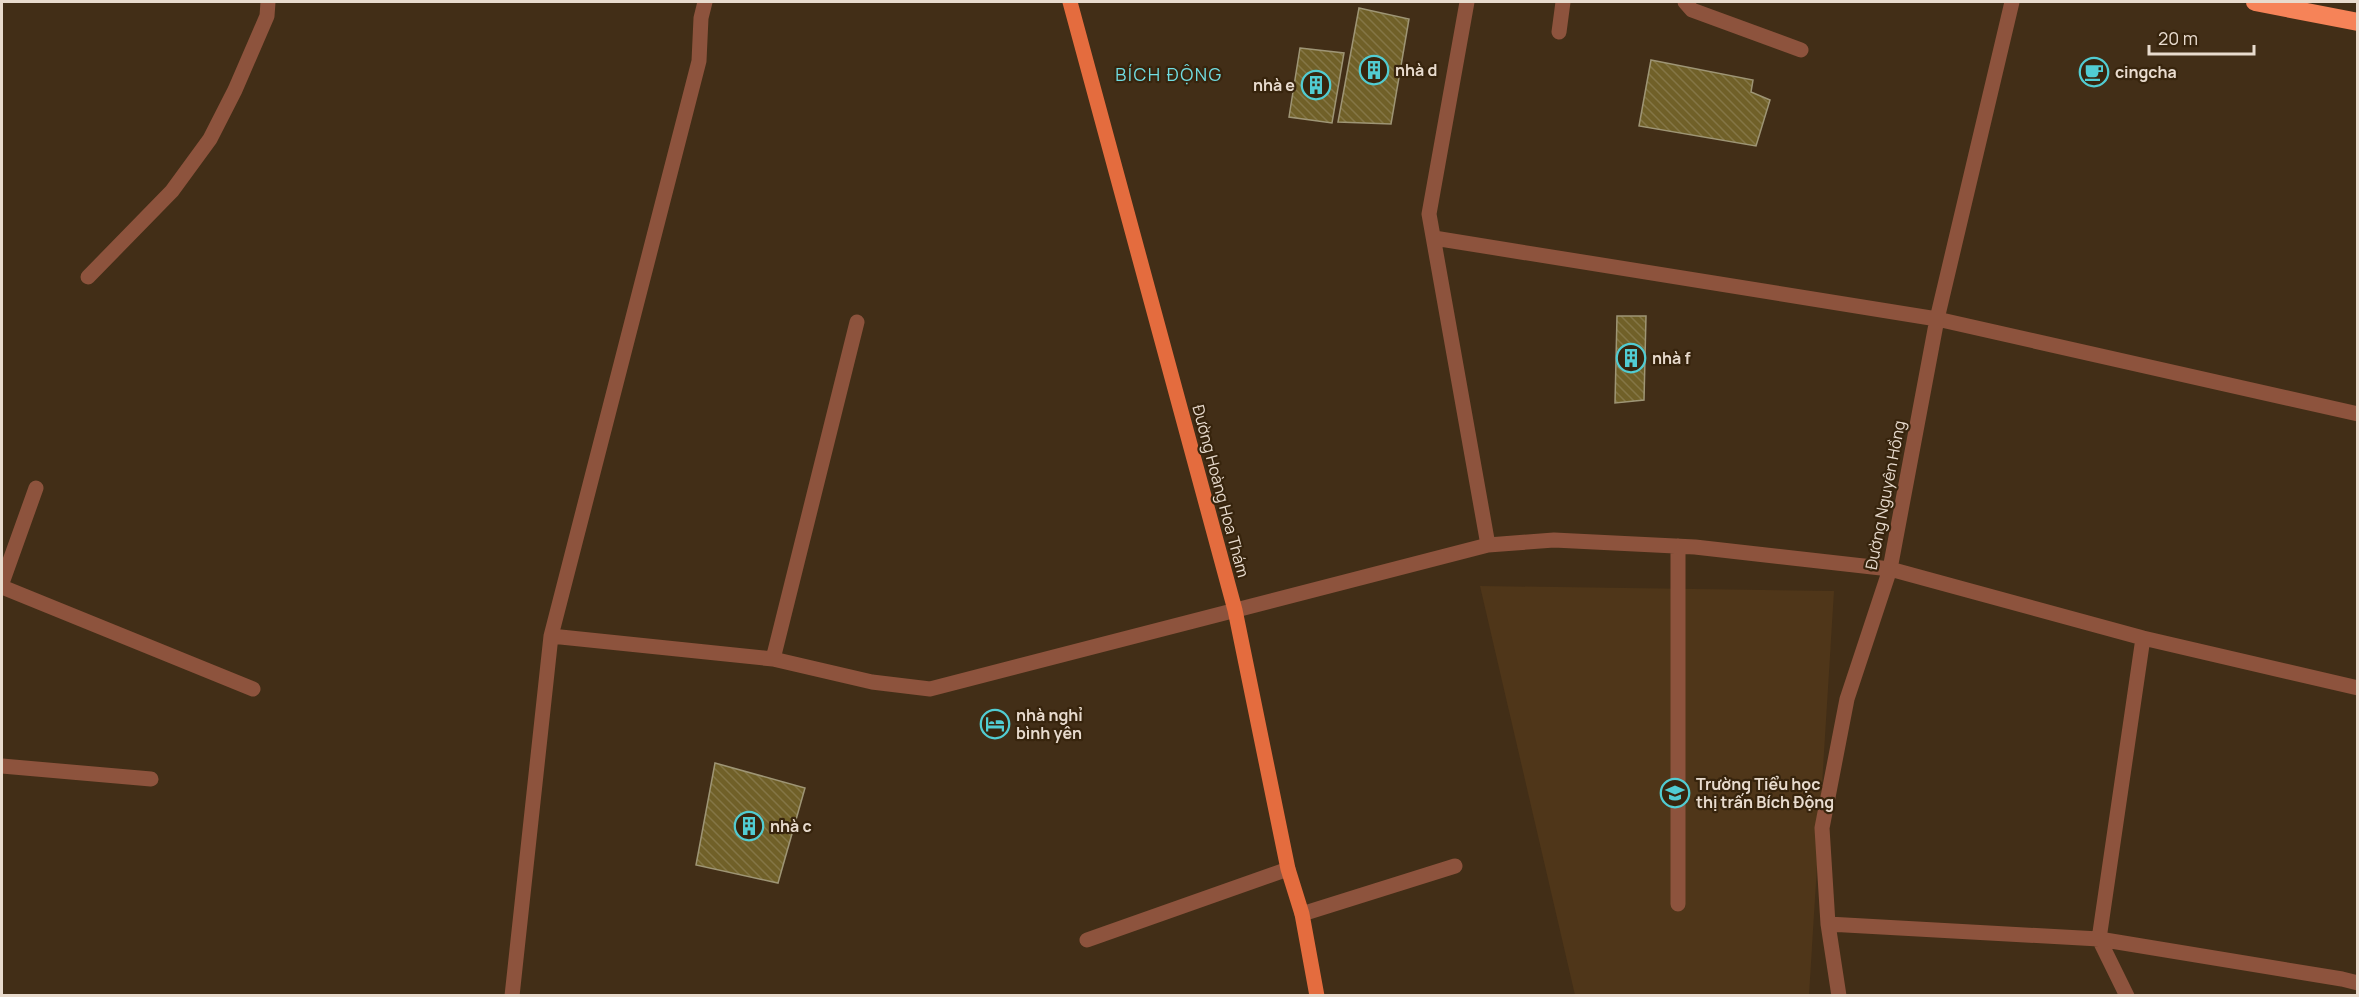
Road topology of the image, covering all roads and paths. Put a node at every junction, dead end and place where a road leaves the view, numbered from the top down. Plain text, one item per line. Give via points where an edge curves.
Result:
1 (268, 2) edge
2 (705, 2) edge
3 (1070, 2) edge
4 (1467, 2) edge
5 (1563, 2) edge
6 (1685, 2) edge
7 (2012, 2) edge
8 (2255, 2) edge
9 (2358, 22) edge
10 (1559, 32) dead end
11 (1801, 50) dead end
12 (1434, 238) junction
13 (88, 277) dead end
14 (1937, 319) junction
15 (857, 322) dead end
16 (2358, 414) edge
17 (36, 488) dead end
18 (1488, 545) junction
19 (1678, 546) junction
20 (1890, 569) junction
21 (2, 585) edge
22 (1235, 610) junction
23 (551, 636) junction
24 (2143, 638) junction
25 (772, 659) junction
26 (2358, 688) edge
27 (253, 689) dead end
28 (2, 766) edge
29 (151, 779) dead end
30 (1455, 866) dead end
31 (1288, 869) junction
32 (1678, 904) dead end
33 (1302, 914) junction
34 (1828, 924) junction
35 (2099, 939) junction
36 (1087, 940) dead end
37 (2358, 983) edge
38 (512, 996) edge
39 (1317, 996) edge
40 (1839, 996) edge
41 (2127, 996) edge

1 - 13 street via 267,16 210,139 172,191
2 - 23 street via 699,61
3 - 22 main road, Đường Hoàng Hoa Thám
4 - 12 street via 1429,214
5 - 10 street
6 - 11 street via 1692,10
7 - 14 street, Đường Nguyên Hồng
8 - 9 highway
12 - 14 street
12 - 18 street
14 - 16 street
14 - 20 street, Đường Nguyên Hồng
15 - 25 street
17 - 21 street
18 - 19 street via 1554,540
18 - 22 street
19 - 20 street
19 - 32 street
20 - 24 street
20 - 34 street, Đường Nguyên Hồng via 1847,699 1822,828
21 - 27 street
22 - 25 street via 930,689 872,682
22 - 31 main road, Đường Hoàng Hoa Thám
23 - 25 street
23 - 38 street
24 - 26 street
24 - 35 street
28 - 29 street
30 - 33 street
31 - 33 main road, Đường Hoàng Hoa Thám
31 - 36 street
33 - 39 main road, Đường Hoàng Hoa Thám
34 - 35 street
34 - 40 street, Đường Nguyên Hồng
35 - 37 street
35 - 41 street

